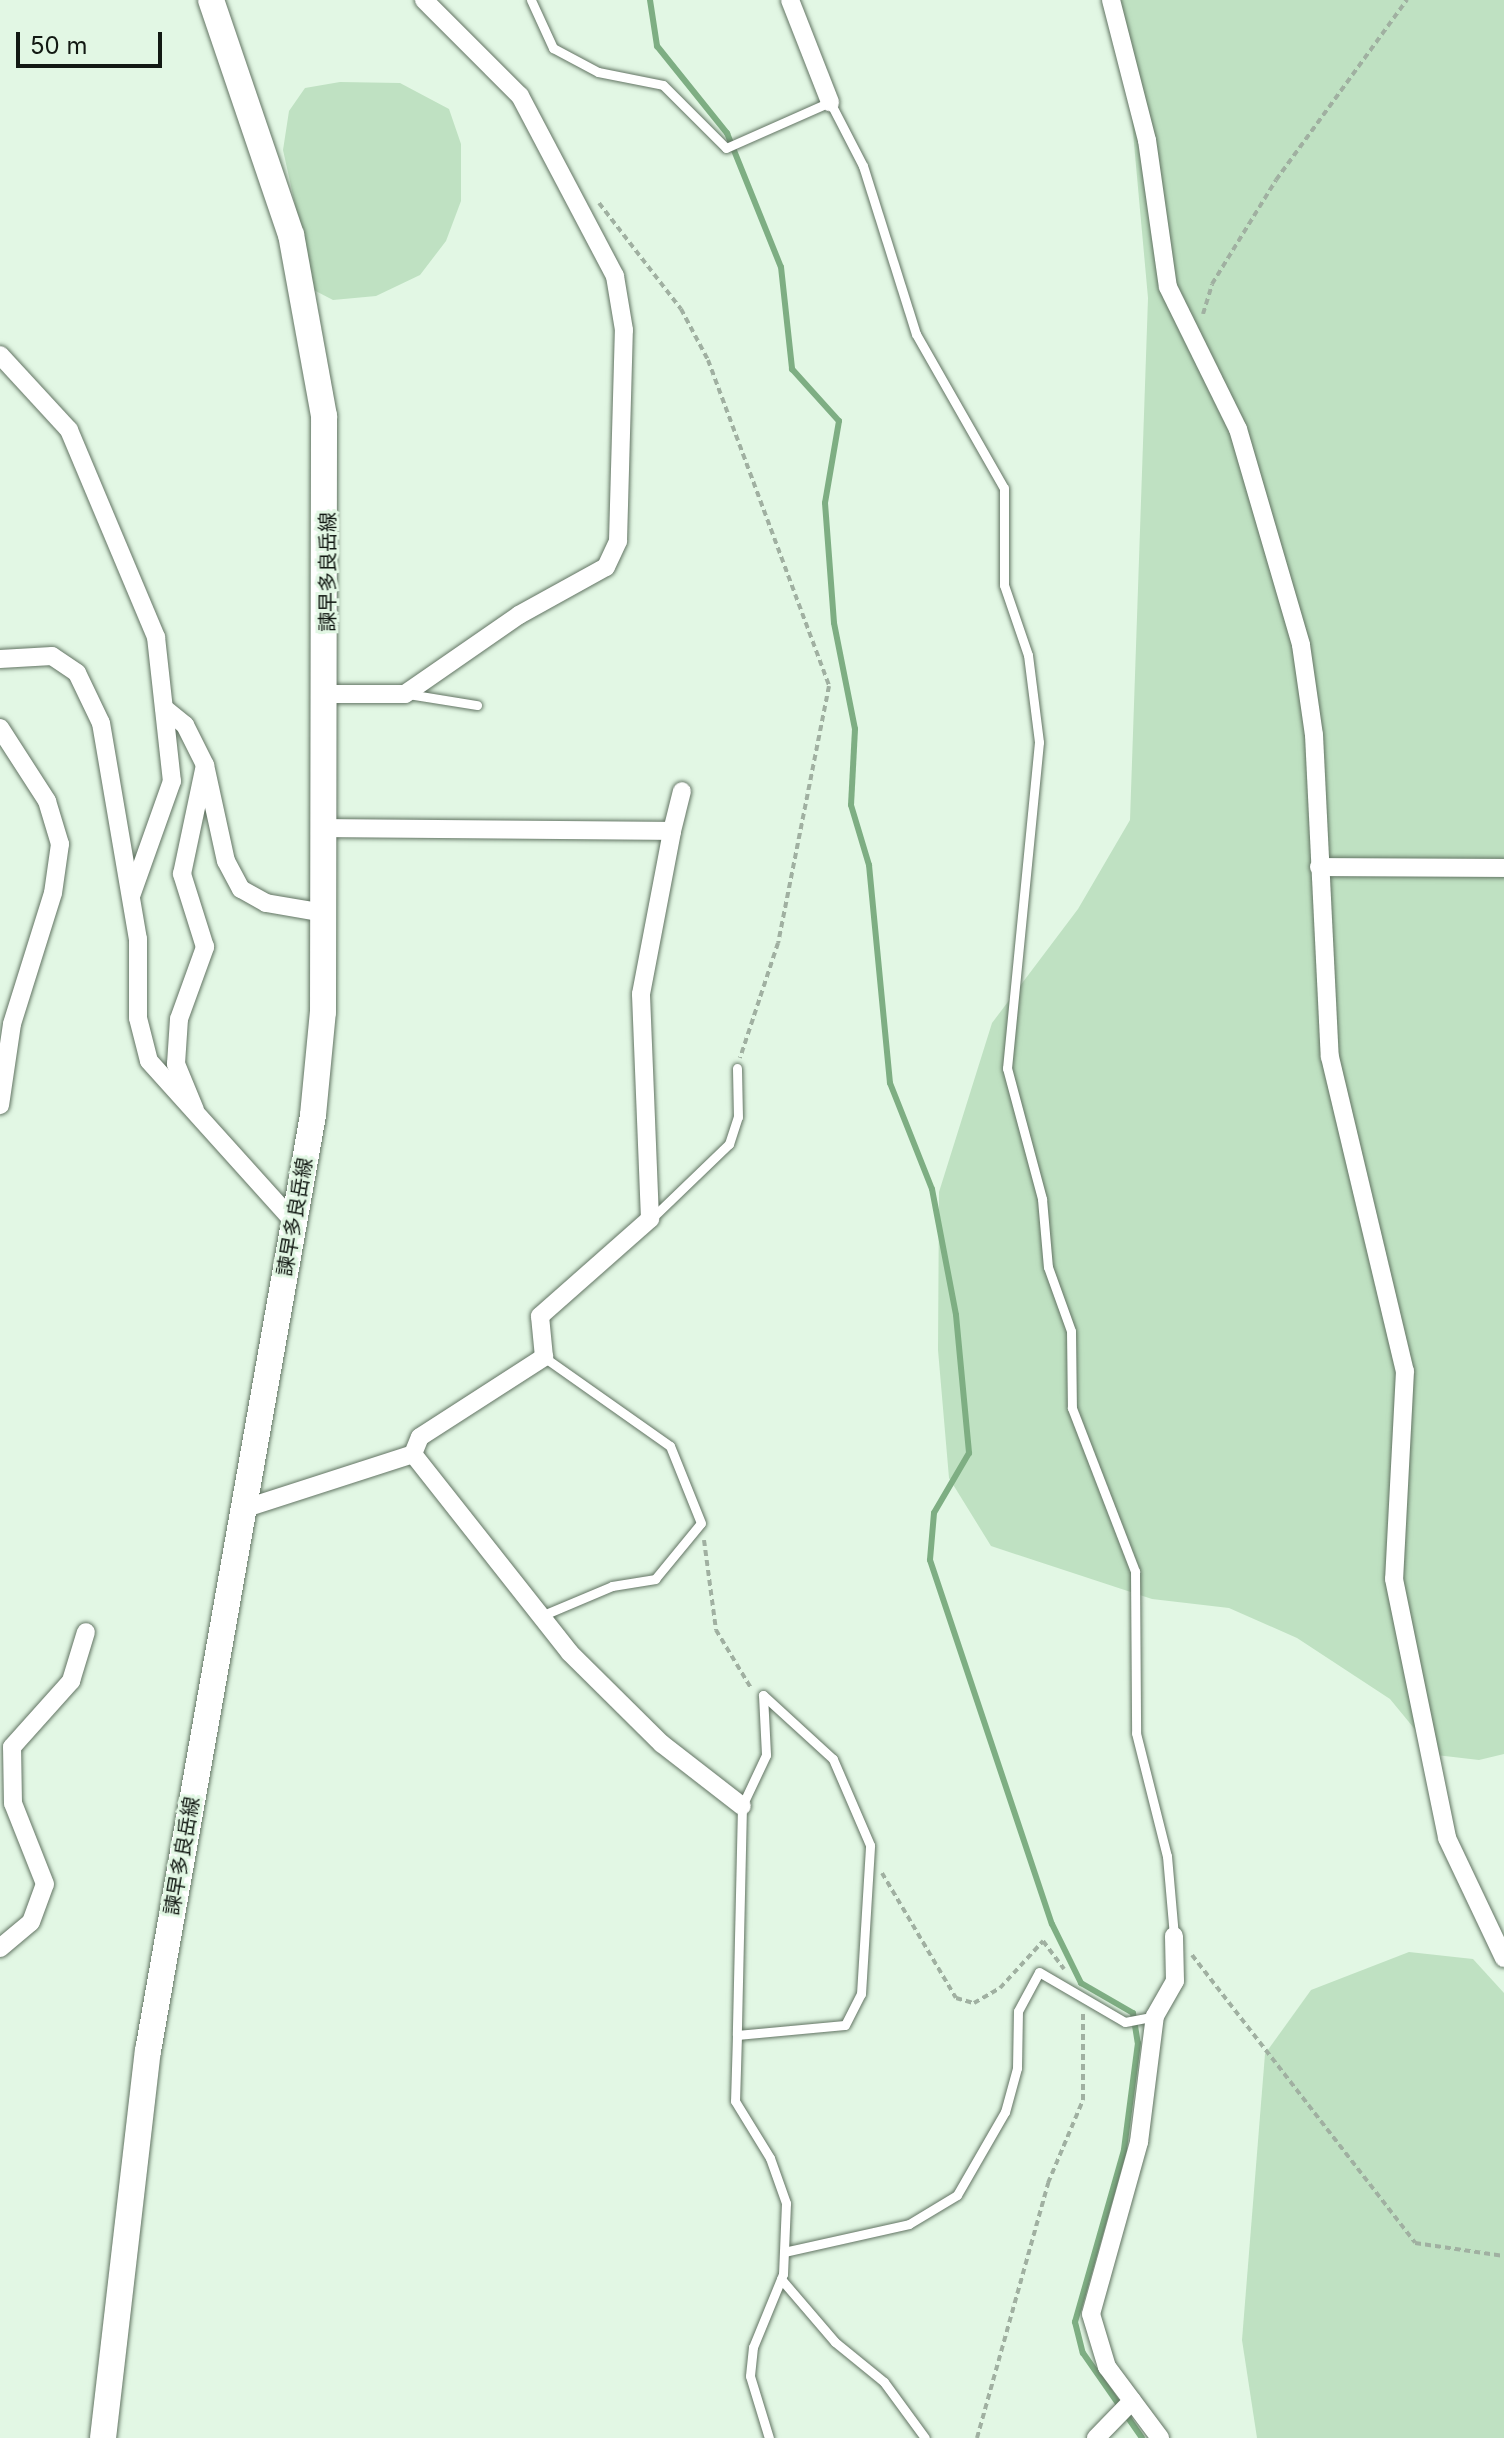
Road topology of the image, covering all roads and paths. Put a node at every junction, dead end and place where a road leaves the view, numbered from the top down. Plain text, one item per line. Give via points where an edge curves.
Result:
1 (211, 0) edge
2 (424, 0) edge
3 (531, 0) edge
4 (790, 0) edge
5 (1111, 0) edge
6 (1407, 0) edge
7 (830, 102) junction
8 (588, 188) dead end
9 (1194, 343) junction
10 (0, 355) edge
11 (0, 659) edge
12 (328, 694) junction
13 (405, 694) junction
14 (477, 705) dead end
15 (164, 708) junction
16 (0, 728) edge
17 (205, 765) junction
18 (682, 791) dead end
19 (326, 828) junction
20 (672, 831) junction
21 (1319, 867) junction
22 (1504, 868) edge
23 (131, 897) junction
24 (325, 913) junction
25 (737, 1068) joint
26 (0, 1105) edge
27 (202, 1127) junction
28 (650, 1219) junction
29 (294, 1222) junction
30 (544, 1357) junction
31 (413, 1454) junction
32 (243, 1509) junction
33 (701, 1523) junction
34 (541, 1616) junction
35 (86, 1632) dead end
36 (758, 1695) junction
37 (742, 1806) junction
38 (896, 1904) dead end
39 (1174, 1936) joint
40 (0, 1948) edge
41 (1504, 1958) edge
42 (1214, 1980) dead end
43 (1074, 1991) junction
44 (1151, 2017) junction
45 (737, 2035) junction
46 (784, 2252) junction
47 (1504, 2256) edge
48 (781, 2279) junction
49 (1132, 2401) junction
50 (103, 2438) edge
51 (769, 2438) edge
52 (925, 2438) edge
53 (977, 2438) edge
54 (1096, 2438) edge
55 (1160, 2438) edge

1 - 12 main road, 諫早多良岳線 via 291,235 324,416
2 - 13 street via 520,96 615,276 624,330 618,541 606,567 519,615
3 - 7 lane via 553,48 598,72 663,85 726,148 744,146
4 - 7 street
5 - 9 street via 1147,140 1168,287
6 - 9 path via 1276,180 1212,284
7 - 39 lane via 863,166 916,334 1004,488 1004,585 1028,655 1039,742 1007,1068 1042,1199 1048,1267 1071,1331 1072,1408 1135,1571 1136,1733 1167,1856
8 - 25 path via 681,309 708,360 829,686 778,943
9 - 21 street via 1238,429 1301,645 1314,735
10 - 15 street via 69,430 156,637
11 - 23 street via 52,656 77,673 101,723
12 - 13 street
12 - 19 main road, 諫早多良岳線
13 - 14 lane
15 - 17 street via 185,725
15 - 23 street via 172,781
16 - 26 street via 47,801 60,844 53,893 12,1024
17 - 24 street via 226,861 241,889 266,903
17 - 27 street via 182,874 205,963 187,991 176,1064
18 - 20 street
19 - 20 street
19 - 24 main road, 諫早多良岳線
20 - 28 street via 641,994
21 - 22 street
21 - 41 street via 1330,1057 1405,1371 1394,1579 1447,1838
23 - 27 street via 138,1018 149,1061
24 - 29 main road, 諫早多良岳線 via 322,1027
25 - 28 lane via 738,1117 729,1144
27 - 29 street
28 - 30 street via 540,1316
29 - 32 main road, 諫早多良岳線
30 - 31 street via 420,1437
30 - 33 lane via 670,1446
31 - 32 street
31 - 34 street
32 - 50 main road, 諫早多良岳線 via 148,2051
33 - 34 lane via 655,1579 612,1586
33 - 36 path via 716,1630
34 - 37 street via 662,1744
35 - 40 street via 71,1681 12,1747 13,1803 45,1884 31,1922
36 - 37 lane via 766,1755
36 - 45 lane via 833,1759 870,1845 861,1994 845,2025
37 - 45 lane
38 - 43 path via 956,1998 974,2003 1000,1988 1043,1941
39 - 44 street via 1175,1981
42 - 47 path via 1415,2243
43 - 44 lane via 1125,2022
43 - 46 lane via 1039,1972 1018,2011 1017,2068 1005,2112 957,2195 909,2224
43 - 53 path via 1087,2031 1083,2100 1048,2183
44 - 49 street via 1139,2142 1091,2314 1093,2339
45 - 46 lane via 735,2101 770,2158 786,2203
46 - 48 lane
48 - 51 lane via 753,2347 750,2376
48 - 52 lane via 835,2342 884,2382
49 - 54 street
49 - 55 street

